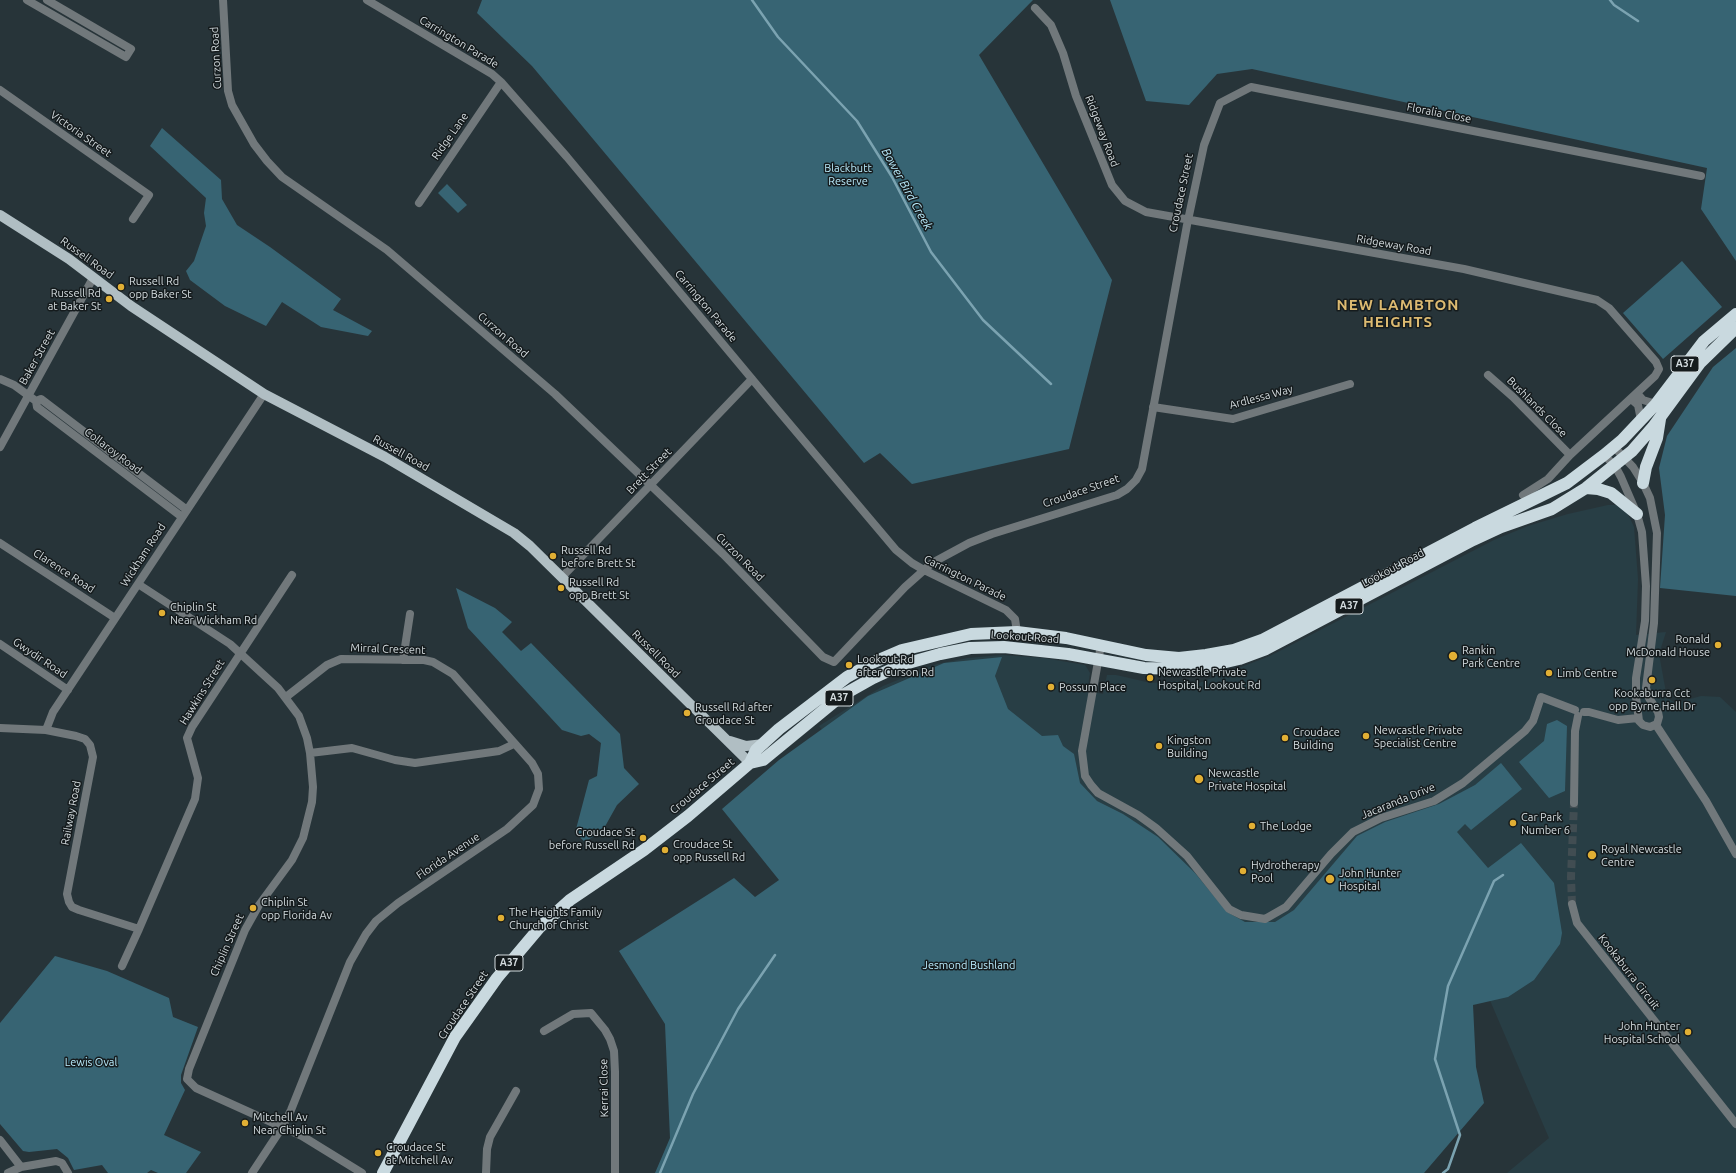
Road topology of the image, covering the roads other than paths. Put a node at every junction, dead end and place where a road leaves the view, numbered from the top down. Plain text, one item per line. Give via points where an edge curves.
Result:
1 (27, 0) edge
2 (46, 0) edge
3 (223, 0) edge
4 (367, 0) edge
5 (1035, 8) dead end
6 (501, 82) junction
7 (0, 90) edge
8 (1204, 144) joint
9 (1701, 176) dead end
10 (419, 203) dead end
11 (0, 215) edge
12 (133, 219) dead end
13 (1188, 219) junction
14 (93, 278) junction
15 (1736, 314) edge
16 (1736, 328) edge
17 (1488, 375) dead end
18 (0, 379) edge
19 (752, 379) junction
20 (1350, 384) dead end
21 (264, 394) junction
22 (28, 395) junction
23 (1634, 396) junction
24 (36, 401) junction
25 (1656, 404) junction
26 (1153, 407) junction
27 (1660, 417) junction
28 (1640, 420) junction
29 (0, 447) edge
30 (1609, 451) junction
31 (1570, 455) junction
32 (1624, 458) junction
33 (1615, 466) junction
34 (1643, 483) junction
35 (650, 486) junction
36 (1586, 488) junction
37 (1523, 495) dead end
38 (187, 510) junction
39 (1637, 514) junction
40 (182, 517) junction
41 (0, 543) edge
42 (924, 570) junction
43 (292, 575) dead end
44 (562, 577) junction
45 (138, 584) junction
46 (410, 614) dead end
47 (115, 618) junction
48 (1017, 632) junction
49 (0, 644) edge
50 (1101, 645) junction
51 (241, 653) junction
52 (402, 660) junction
53 (1099, 660) junction
54 (834, 662) joint
55 (68, 690) junction
56 (286, 697) junction
57 (1654, 707) junction
58 (1579, 713) junction
59 (1639, 715) junction
60 (1656, 725) junction
61 (0, 728) edge
62 (46, 730) junction
63 (728, 741) junction
64 (514, 744) junction
65 (764, 744) junction
66 (310, 753) junction
67 (750, 763) junction
68 (1574, 803) tunnel mouth
69 (1736, 854) edge
70 (1572, 904) tunnel mouth
71 (139, 929) junction
72 (122, 966) dead end
73 (544, 1031) dead end
74 (516, 1091) dead end
75 (1736, 1124) edge
76 (283, 1126) junction
77 (0, 1140) edge
78 (20, 1167) junction
79 (8, 1173) edge
80 (68, 1173) edge
81 (252, 1173) edge
82 (362, 1173) edge
83 (383, 1173) edge
84 (486, 1173) edge
85 (615, 1173) edge

1 - 2 street via 126,57 131,49
3 - 35 street, Curzon Road via 228,91 232,105 254,144 267,161 282,177 387,250 556,394
4 - 6 street, Carrington Parade via 492,74
5 - 13 street, Ridgeway Road via 1050,25 1063,53 1076,96 1112,185 1125,200 1146,212
6 - 10 street, Ridge Lane
6 - 19 street, Carrington Parade
7 - 12 street, Victoria Street via 149,195
8 - 9 street, Floralia Close via 1220,103 1251,87
8 - 13 street, Croudace Street
11 - 14 main road, Russell Road via 68,258
13 - 23 street, Ridgeway Road via 1464,269 1597,300 1609,308 1656,362 1659,369 1656,376
13 - 26 street, Croudace Street
14 - 21 main road, Russell Road
14 - 22 street, Baker Street
15 - 25 highway, Lookout Road / A37 via 1704,341
16 - 27 highway, Lookout Road / A37 via 1700,363
17 - 31 street, Bushlands Close
18 - 22 street, Collaroy Road
19 - 35 street, Brett Street
19 - 42 street, Carrington Parade via 896,550
20 - 26 street, Ardlessa Way via 1233,418
21 - 38 street, Wickham Road
21 - 44 main road, Russell Road via 385,456 506,528 530,546
22 - 24 street, Collaroy Road
22 - 29 street, Baker Street
23 - 25 street
23 - 28 street
23 - 31 street, Ridgeway Road
24 - 38 street, Collaroy Road via 41,399
24 - 40 street, Collaroy Road via 36,407
25 - 28 highway, Lookout Road / A37
26 - 42 street, Croudace Street via 1142,469 1128,489 1117,495 974,541 944,556
27 - 32 highway, Lookout Road / A37
27 - 34 highway via 1657,438
28 - 30 highway, Lookout Road / A37
30 - 32 street
30 - 33 street
30 - 50 highway, Lookout Road / A37 via 1558,488 1475,528 1262,640 1234,650 1179,658 1146,655
31 - 37 street, Ridgeway Road via 1548,479
32 - 33 highway, Lookout Road / A37
32 - 34 street
33 - 36 highway, Lookout Road / A37
33 - 39 street
34 - 57 street via 1650,498 1657,533 1654,622 1646,688
35 - 44 street, Brett Street
35 - 54 street, Curzon Road via 723,554 823,657
36 - 39 highway via 1611,493
36 - 53 highway, Lookout Road / A37 via 1552,509 1473,540 1266,649 1239,659 1209,666 1178,669 1144,668
38 - 40 street, Wickham Road
39 - 59 street via 1642,532 1646,586 1644,628 1636,678
40 - 45 street, Wickham Road
41 - 47 street, Clarence Road
42 - 48 street, Carrington Parade via 1006,610 1015,620
42 - 54 street, Croudace Street
43 - 51 street, Hawkins Street
44 - 63 main road, Russell Road
45 - 47 street, Wickham Road
45 - 51 street, Chiplin Street
46 - 52 street
47 - 55 street, Wickham Road
48 - 50 highway, Lookout Road / A37
48 - 65 highway, Lookout Road / A37 via 958,636 902,650 874,662 830,688
49 - 55 street, Gwydir Road
50 - 53 street, Jacaranda Drive
51 - 56 street, Chiplin Street
51 - 71 street, Hawkins Street via 188,734 188,748 198,778 195,799
52 - 56 street, Mirral Crescent via 349,658 334,661
52 - 64 street, Mirral Crescent via 433,662 447,669
53 - 58 street, Jacaranda Drive via 1082,751 1085,776 1090,785 1098,793 1156,828 1187,856 1229,908 1241,916 1265,919 1286,907 1353,832 1381,818 1434,801 1463,783 1525,732 1533,721 1541,697
53 - 67 highway, Lookout Road / A37 via 1036,649 1004,647 970,648 909,663 873,678 841,696 763,760
55 - 62 street, Wickham Road via 50,717
56 - 66 street, Chiplin Street via 299,716
57 - 59 street via 1645,707
57 - 60 street via 1660,715
58 - 59 street via 1589,712 1618,720
58 - 68 street via 1575,731
59 - 60 street via 1640,723 1645,726
60 - 69 street via 1706,801
61 - 62 street, Railway Road
62 - 71 street, Railway Road via 85,739 93,751 67,894 69,902 72,907 79,910
63 - 65 main road via 746,746
63 - 67 main road, Russell Road
64 - 66 street via 499,751 415,763 352,748
64 - 76 street, Florida Avenue via 532,763 538,774 539,789 533,805 497,836 398,903 376,921 350,962
65 - 67 highway, Lookout Road / A37 via 756,750
66 - 76 street, Chiplin Street via 313,787 310,815 305,831 292,860 251,917 187,1073 189,1083 196,1088
67 - 83 highway, Croudace Street / A37 via 644,850 570,900 518,951 455,1037
70 - 75 street, Kookaburra Circuit via 1576,923
71 - 72 street, Hawkins Street
73 - 85 street, Kerrai Close via 573,1014 591,1013 610,1039 614,1051 615,1072
74 - 84 street via 490,1137
76 - 81 street, Florida Avenue
76 - 82 street
77 - 78 street
78 - 79 street
78 - 80 street via 56,1161 62,1163

